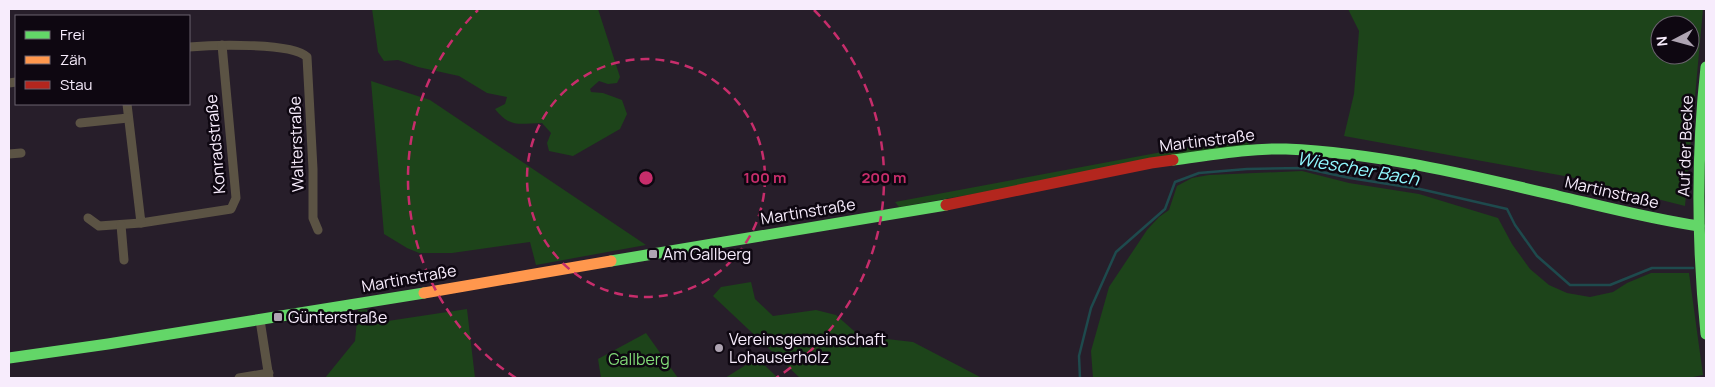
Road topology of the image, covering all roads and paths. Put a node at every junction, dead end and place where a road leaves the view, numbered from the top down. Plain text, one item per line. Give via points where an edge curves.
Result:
1 (222, 45) junction
2 (190, 47) edge
3 (1706, 67) edge
4 (127, 105) edge
5 (128, 118) junction
6 (80, 123) dead end
7 (21, 153) dead end
8 (9, 154) edge
9 (1703, 213) edge
10 (88, 218) dead end
11 (141, 223) junction
12 (121, 225) junction
13 (1699, 226) junction
14 (318, 230) dead end
15 (124, 260) dead end
16 (260, 320) junction
17 (1706, 334) edge
18 (9, 358) edge
19 (269, 376) edge
20 (239, 378) edge

1 - 2 street
1 - 11 street, Konradstraße via 234,204 231,209
1 - 14 street, Walterstraße via 290,50 307,57 313,218
3 - 9 street, Auf der Becke via 1701,126
4 - 5 street
5 - 6 street
5 - 11 street
7 - 8 street
9 - 13 street, Auf der Becke
10 - 12 street, Konradstraße via 99,226
11 - 12 street, Konradstraße
12 - 15 street
13 - 16 street, Martinstraße via 1663,221 1386,160 1335,152 1248,150 1151,163 972,201
13 - 17 street, Auf der Becke
16 - 18 street, Martinstraße
16 - 19 street
19 - 20 street

